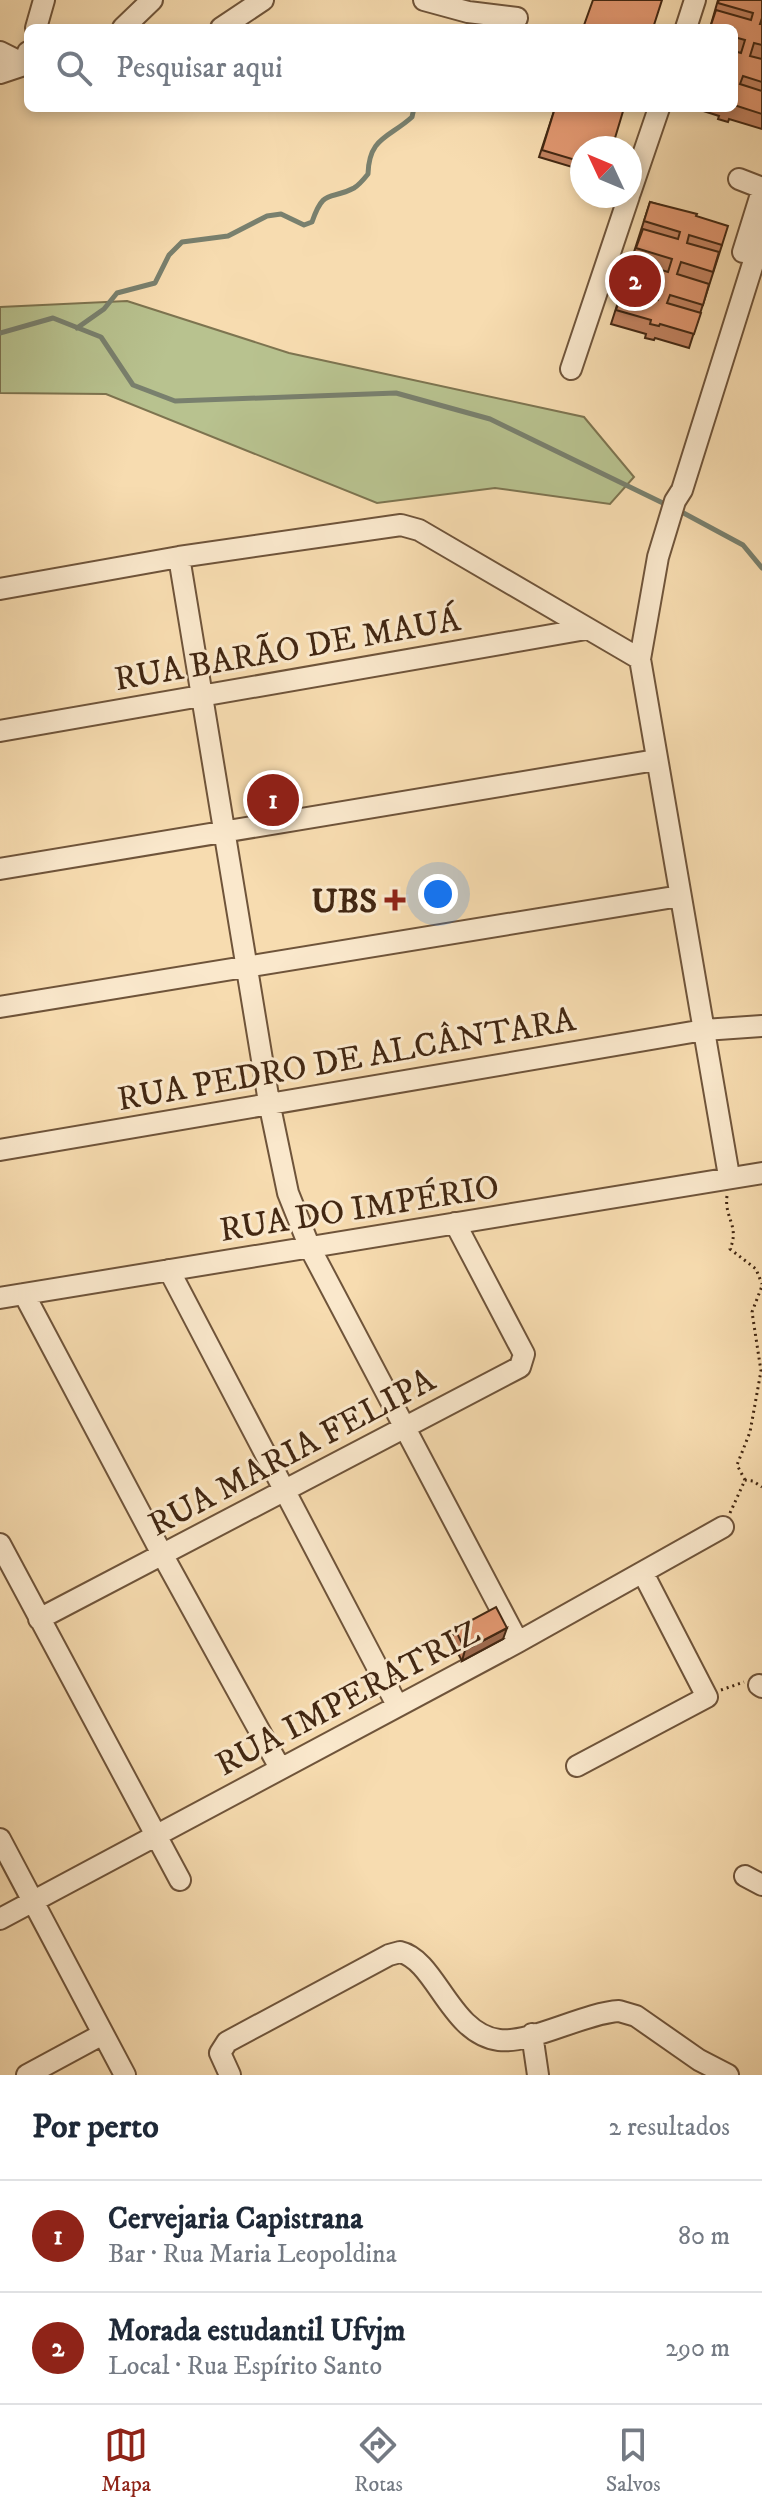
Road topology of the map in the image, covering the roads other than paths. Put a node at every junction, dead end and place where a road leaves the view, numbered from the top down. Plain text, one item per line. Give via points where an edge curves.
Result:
1 (44, 0) edge
2 (152, 0) edge
3 (263, 0) edge
4 (424, 0) edge
5 (695, 0) edge
6 (517, 18) dead end
7 (37, 24) edge
8 (127, 24) edge
9 (227, 24) edge
10 (687, 24) edge
11 (0, 52) edge
12 (24, 60) edge
13 (24, 62) edge
14 (0, 73) edge
15 (658, 112) edge
16 (642, 159) edge
17 (739, 179) dead end
18 (762, 190) edge
19 (626, 208) edge
20 (762, 235) edge
21 (571, 369) dead end
22 (673, 508) junction
23 (179, 557) junction
24 (0, 589) edge
25 (586, 629) junction
26 (640, 659) junction
27 (201, 696) junction
28 (0, 731) edge
29 (656, 760) junction
30 (223, 832) junction
31 (0, 869) edge
32 (680, 896) junction
33 (246, 966) junction
34 (0, 1007) edge
35 (762, 1026) edge
36 (704, 1030) junction
37 (269, 1102) junction
38 (0, 1150) edge
39 (762, 1173) edge
40 (729, 1176) junction
41 (455, 1223) junction
42 (310, 1248) junction
43 (169, 1270) junction
44 (24, 1294) junction
45 (0, 1298) edge
46 (404, 1428) junction
47 (284, 1491) junction
48 (723, 1527) road end
49 (0, 1544) edge
50 (162, 1554) junction
51 (643, 1573) junction
52 (39, 1619) junction
53 (518, 1642) junction
54 (397, 1705) junction
55 (577, 1766) dead end
56 (280, 1768) junction
57 (157, 1835) junction
58 (0, 1839) edge
59 (180, 1880) dead end
60 (33, 1901) junction
61 (0, 1919) edge
62 (103, 2034) junction
63 (532, 2034) junction
64 (27, 2075) edge
65 (125, 2075) edge
66 (230, 2075) edge
67 (538, 2075) edge
68 (728, 2075) edge

1 - 7 street
2 - 8 street
3 - 9 street
4 - 6 street
5 - 10 street
11 - 12 street
13 - 14 street
15 - 16 street
17 - 18 street
18 - 22 street via 683,439 671,489
19 - 21 street
20 - 22 street
22 - 26 street via 653,578
23 - 24 street
23 - 25 street via 405,526
23 - 27 street
25 - 26 street
25 - 27 street, RUA BARÃO DE MAUÁ
26 - 29 street
27 - 28 street, RUA BARÃO DE MAUÁ
27 - 30 street
29 - 30 street
29 - 32 street
30 - 31 street
30 - 33 street
32 - 33 street
32 - 36 street
33 - 34 street
33 - 37 street
35 - 36 street, RUA PEDRO DE ALCÂNTARA
36 - 37 street, RUA PEDRO DE ALCÂNTARA
36 - 40 street
37 - 38 street, RUA PEDRO DE ALCÂNTARA
37 - 42 street via 288,1193
39 - 40 street, RUA DO IMPÉRIO
40 - 41 street, RUA DO IMPÉRIO
41 - 42 street, RUA DO IMPÉRIO
41 - 46 street, RUA MARIA FELIPA via 524,1354 520,1367
42 - 43 street, RUA DO IMPÉRIO
42 - 46 street
43 - 44 street, RUA DO IMPÉRIO
43 - 47 street
44 - 45 street, RUA DO IMPÉRIO
44 - 50 street
46 - 47 street, RUA MARIA FELIPA
46 - 53 street
47 - 50 street, RUA MARIA FELIPA
47 - 54 street
48 - 51 street, RUA IMPERATRIZ
49 - 52 street
50 - 52 street, RUA MARIA FELIPA
50 - 56 street
51 - 53 street, RUA IMPERATRIZ
51 - 55 street via 707,1697
52 - 57 street
53 - 54 street, RUA IMPERATRIZ
54 - 56 street, RUA IMPERATRIZ
56 - 57 street, RUA IMPERATRIZ
57 - 59 street
57 - 60 street, RUA IMPERATRIZ
58 - 60 street
60 - 61 street, RUA IMPERATRIZ
60 - 62 street
62 - 64 street
62 - 65 street
63 - 66 street via 502,2040 479,2032 454,2010 419,1963 400,1952 227,2042 220,2053
63 - 67 street
63 - 68 street via 619,2011 636,2016

